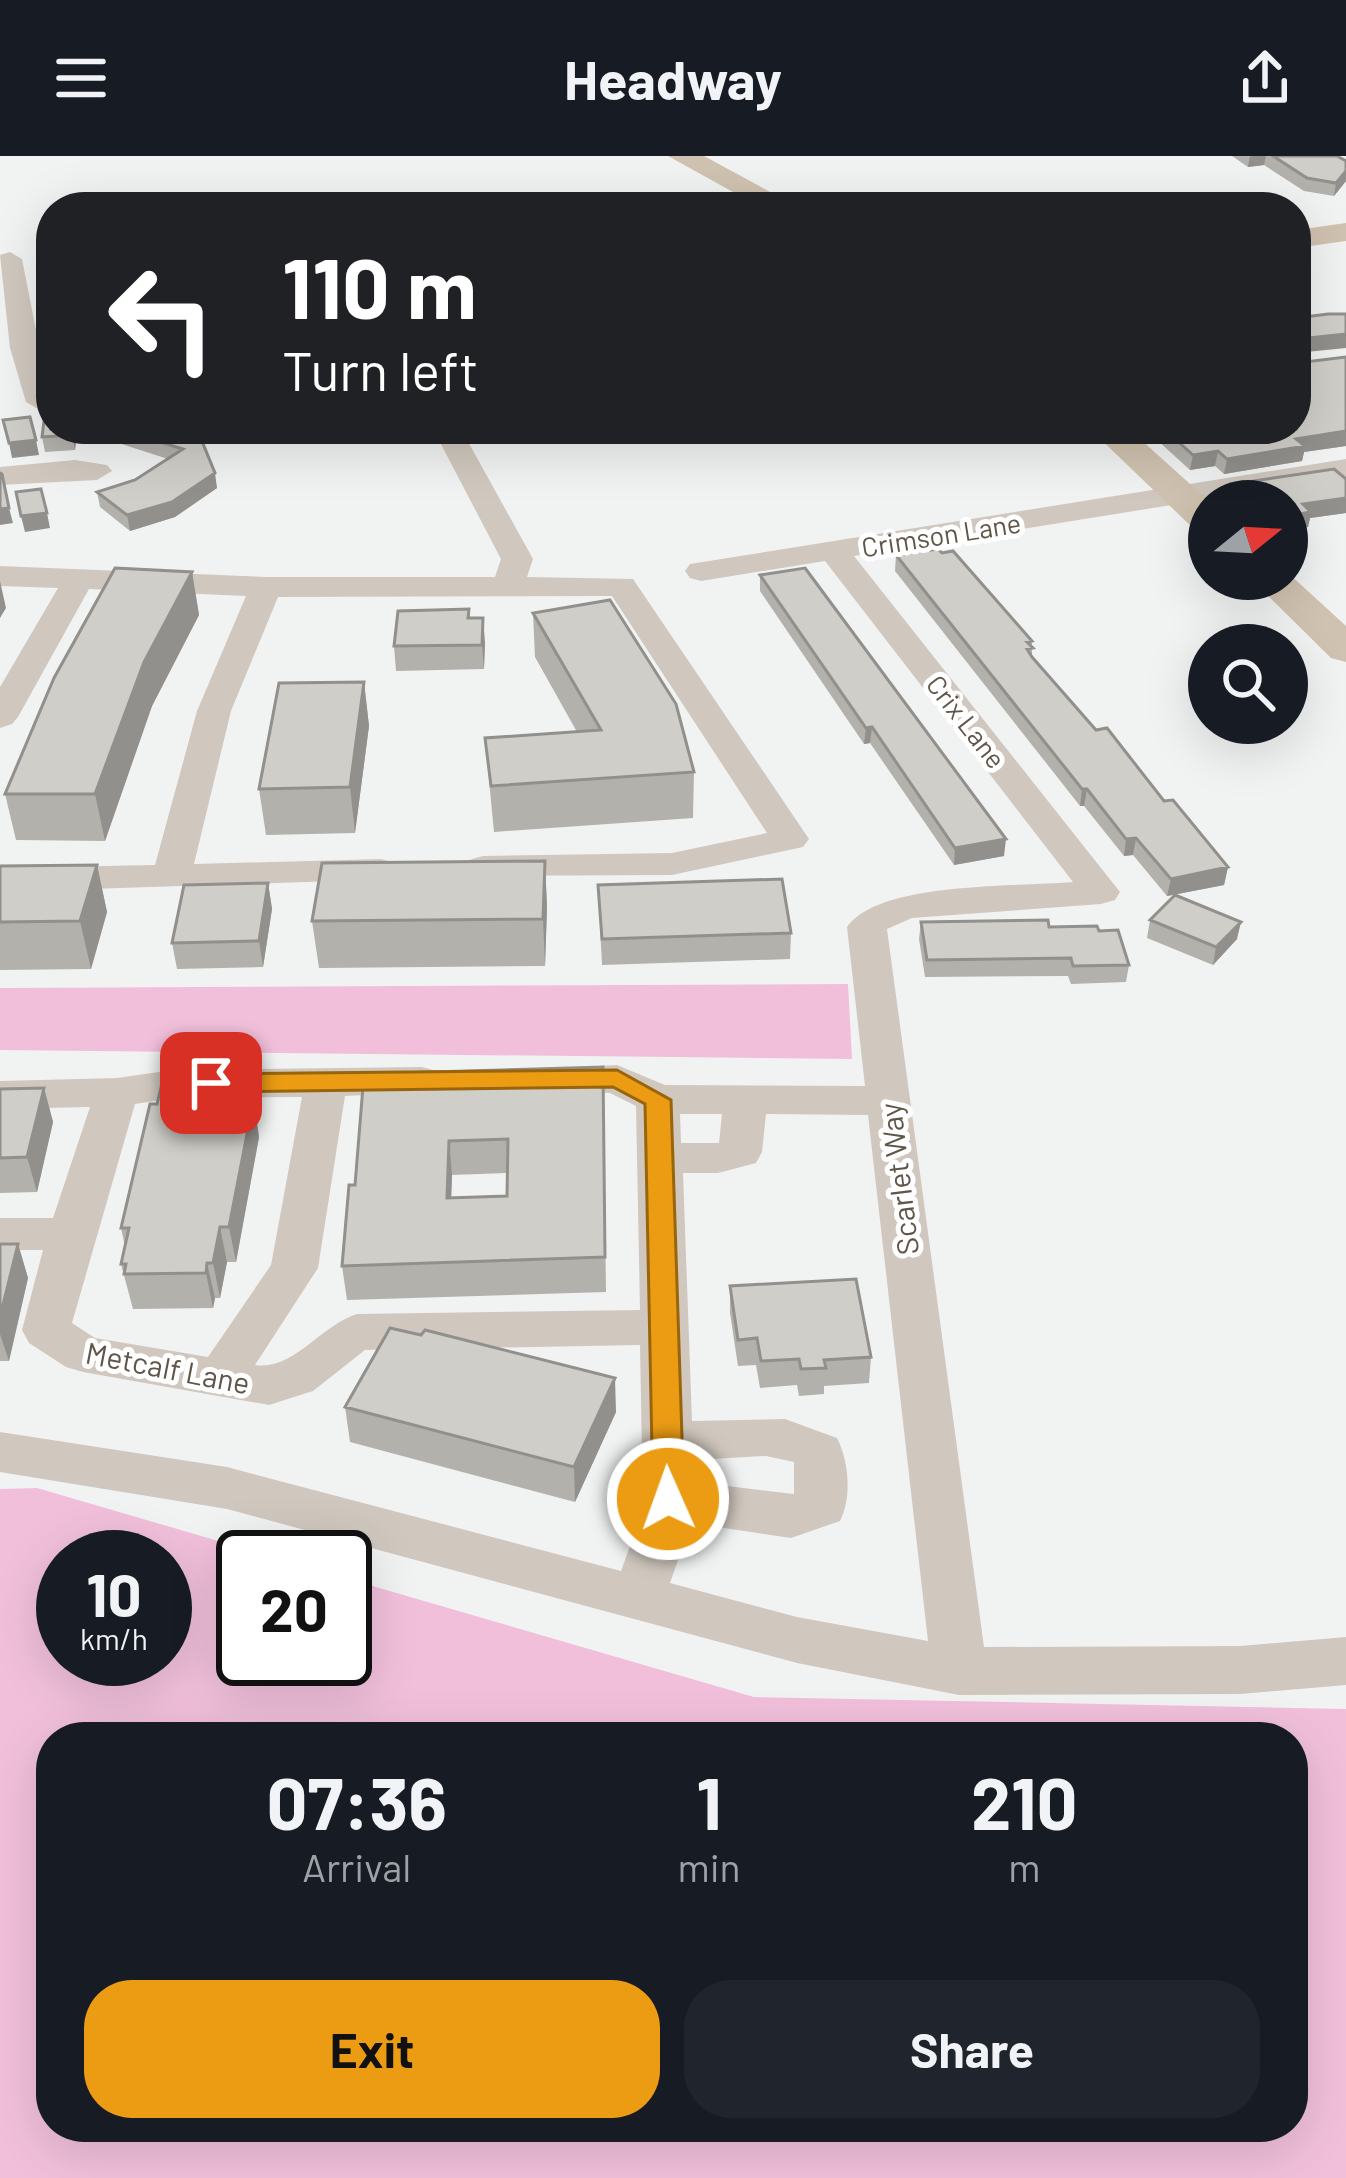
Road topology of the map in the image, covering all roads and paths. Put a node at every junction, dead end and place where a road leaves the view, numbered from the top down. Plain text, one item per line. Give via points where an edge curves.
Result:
1 (682, 156) edge
2 (753, 192) edge
3 (1346, 232) edge
4 (1311, 237) edge
5 (10, 260) dead end
6 (36, 398) edge
7 (455, 444) edge
8 (1124, 444) edge
9 (1346, 468) edge
10 (97, 471) dead end
11 (0, 476) edge
12 (1302, 480) edge
13 (1188, 503) edge
14 (1188, 510) edge
15 (832, 550) junction
16 (701, 571) dead end
17 (0, 576) edge
18 (79, 579) junction
19 (508, 584) junction
20 (266, 587) junction
21 (1294, 600) edge
22 (1346, 649) edge
23 (0, 717) edge
24 (172, 875) junction
25 (0, 880) edge
26 (1101, 892) joint
27 (505, 1080) edge
28 (460, 1081) edge
29 (326, 1082) junction
30 (117, 1092) junction
31 (0, 1095) edge
32 (658, 1100) junction
33 (889, 1100) junction
34 (745, 1101) junction
35 (660, 1158) junction
36 (0, 1234) edge
37 (71, 1234) junction
38 (663, 1327) junction
39 (220, 1378) junction
40 (667, 1442) junction
41 (0, 1452) edge
42 (668, 1499) junction
43 (638, 1598) junction
44 (1346, 1661) edge
45 (958, 1670) junction

1 - 2 main road
3 - 4 main road
5 - 6 street
7 - 19 street via 518,559
8 - 13 main road
9 - 12 street, Crimson Lane
10 - 11 street
14 - 15 street, Crimson Lane
15 - 16 street, Crimson Lane
15 - 26 street, Crix Lane
17 - 18 street
18 - 20 street
18 - 23 street
19 - 20 street
19 - 24 street via 622,586 790,839 672,864
20 - 24 street via 214,710
21 - 22 main road
24 - 25 street
26 - 33 street, Scarlet Way via 908,907 877,917 867,928
27 - 32 street via 617,1079
28 - 29 street
29 - 30 street
29 - 39 street via 294,1268
30 - 31 street
30 - 37 street
32 - 34 street
32 - 35 street
33 - 34 street
33 - 45 street, Scarlet Way
34 - 35 street via 740,1152
35 - 38 street
36 - 37 street
37 - 39 street, Metcalf Lane via 46,1330 83,1354
38 - 39 street, Metcalf Lane via 357,1332 291,1384
38 - 40 street
40 - 42 street
40 - 42 street via 805,1442 819,1451 821,1506 791,1517
41 - 43 street via 226,1488
42 - 43 street
43 - 45 street via 797,1640
44 - 45 street via 1240,1670

